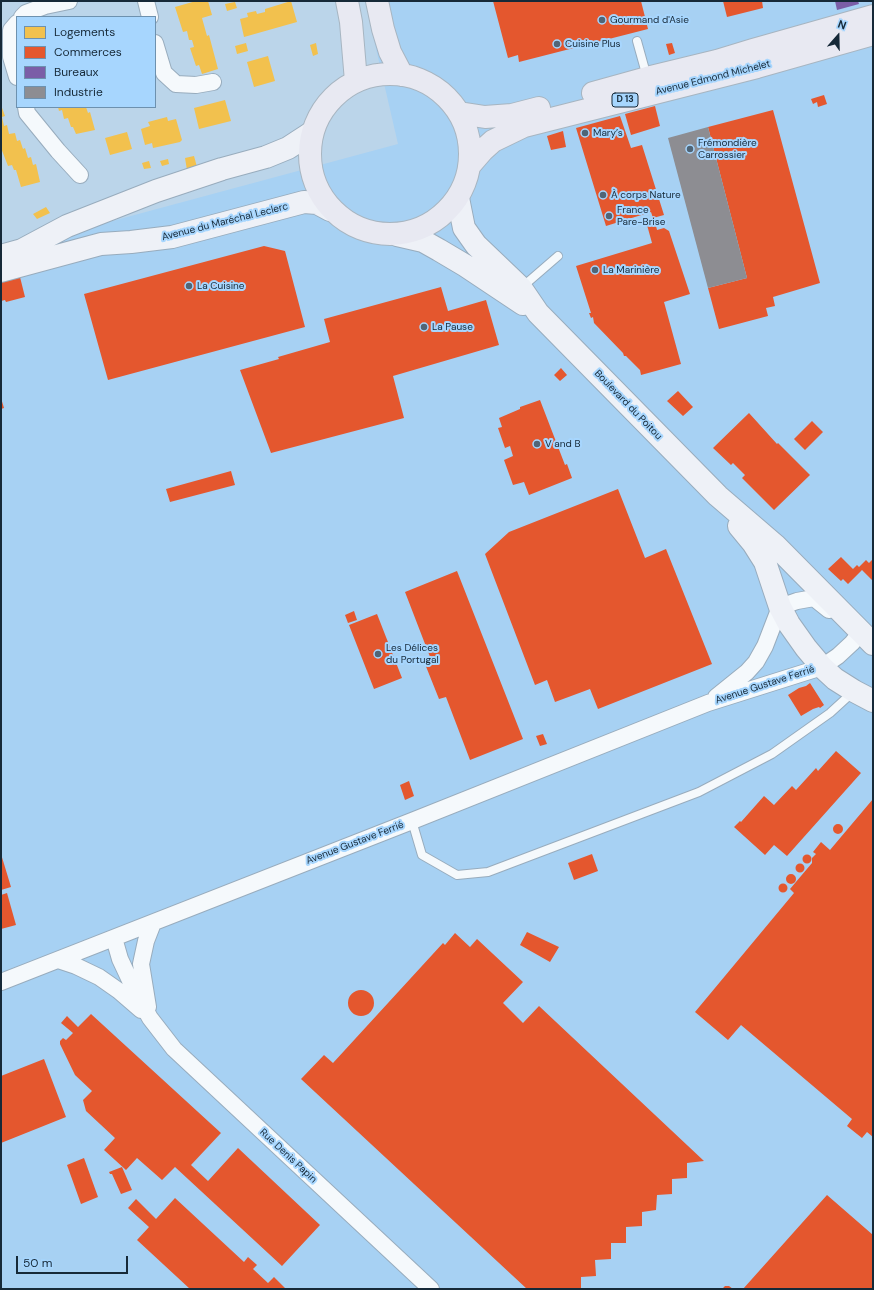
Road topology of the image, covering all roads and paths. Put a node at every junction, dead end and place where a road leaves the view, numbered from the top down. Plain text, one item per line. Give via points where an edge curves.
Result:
1 (69, 1) edge
2 (146, 1) edge
3 (347, 1) edge
4 (378, 1) edge
5 (23, 16) edge
6 (150, 16) edge
7 (873, 16) edge
8 (16, 24) edge
9 (873, 34) edge
10 (637, 41) dead end
11 (156, 46) edge
12 (16, 74) edge
13 (402, 75) junction
14 (647, 78) junction
15 (356, 81) junction
16 (213, 82) dead end
17 (26, 108) edge
18 (460, 113) junction
19 (311, 133) junction
20 (470, 164) junction
21 (80, 175) dead end
22 (458, 198) junction
23 (330, 210) junction
24 (397, 235) junction
25 (1, 256) edge
26 (558, 256) dead end
27 (1, 271) edge
28 (521, 288) junction
29 (538, 313) junction
30 (718, 496) junction
31 (780, 607) junction
32 (863, 631) edge
33 (822, 667) junction
34 (854, 691) junction
35 (873, 701) edge
36 (708, 703) junction
37 (412, 821) junction
38 (153, 923) junction
39 (114, 938) junction
40 (58, 960) junction
41 (1, 982) edge
42 (150, 1018) junction
43 (431, 1289) edge

1 - 5 street via 45,6
2 - 6 street
3 - 15 main road
4 - 13 main road via 390,52
7 - 14 main road, Avenue Edmond Michelet / D 13 via 717,61
8 - 12 street via 11,30 11,57
9 - 20 main road, Avenue Edmond Michelet / D 13 via 757,67 524,126 493,141
10 - 14 lane
11 - 16 street via 164,73 176,84 196,85
13 - 15 main road via 379,74
13 - 18 main road via 432,86
14 - 18 main road, Avenue Edmond Michelet / D 13 via 512,115 485,117
15 - 19 main road via 336,93 321,111
17 - 21 street via 27,113
18 - 20 main road via 468,133
19 - 23 main road via 309,160 315,187
19 - 25 main road via 288,148 266,157 156,191 67,226 22,250
20 - 22 main road via 466,182
22 - 24 main road via 442,216 421,229
22 - 28 main road, Boulevard du Poitou via 464,228 476,245
23 - 24 main road via 350,225 373,234
23 - 27 main road, Avenue du Maréchal Leclerc via 317,203 304,202 172,237 101,244
24 - 29 main road, Boulevard du Poitou via 424,242 439,250
26 - 28 lane
28 - 29 main road, Boulevard du Poitou
29 - 30 main road, Boulevard du Poitou
30 - 31 main road, Boulevard du Poitou via 764,562
30 - 32 main road, Boulevard du Poitou via 775,544
31 - 32 street via 814,598 835,615
31 - 33 main road, Boulevard du Poitou
31 - 36 street, Avenue Gustave Ferrié via 756,662
32 - 33 street, Avenue Gustave Ferrié via 838,656
33 - 34 main road, Boulevard du Poitou
33 - 36 street, Avenue Gustave Ferrié
34 - 35 main road, Boulevard du Poitou
34 - 37 lane via 830,713 772,754 699,792 488,872 457,875 422,855
36 - 37 street, Avenue Gustave Ferrié
37 - 38 street, Avenue Gustave Ferrié
38 - 39 street, Avenue Gustave Ferrié
38 - 42 street, Rue Denis Papin via 141,964
39 - 40 street, Avenue Gustave Ferrié
39 - 42 street, Rue Denis Papin via 120,959
40 - 41 street, Avenue Gustave Ferrié
40 - 42 street, Rue Denis Papin via 99,977
42 - 43 street, Rue Denis Papin via 174,1050

